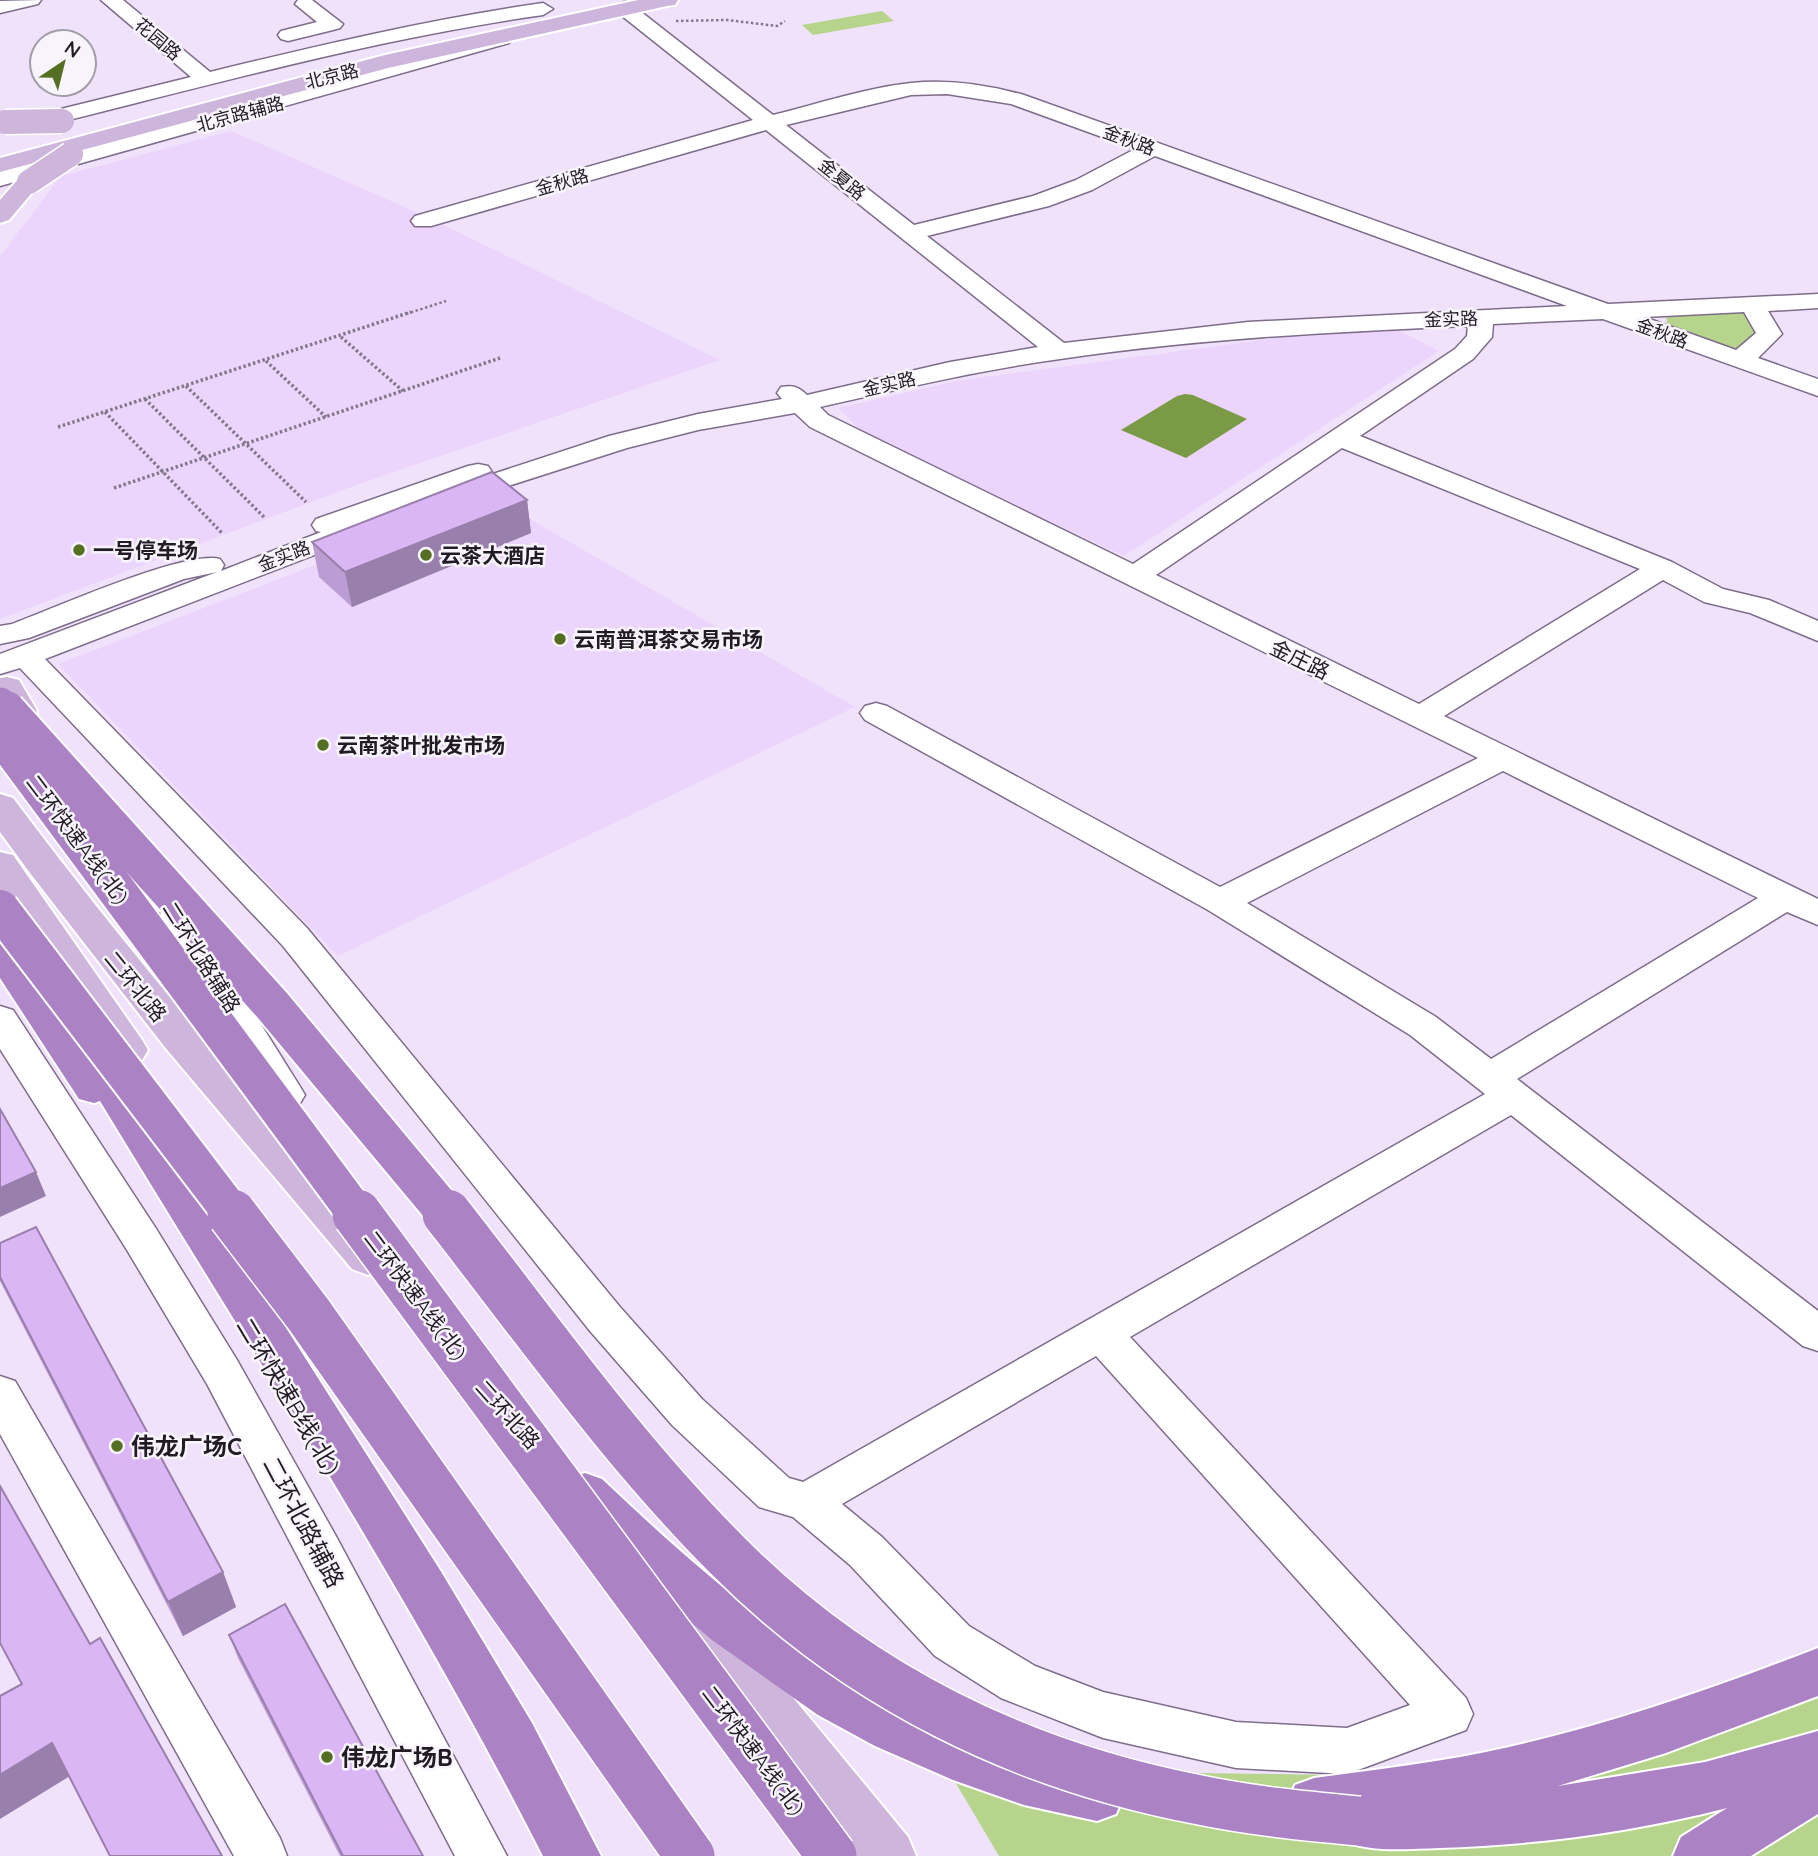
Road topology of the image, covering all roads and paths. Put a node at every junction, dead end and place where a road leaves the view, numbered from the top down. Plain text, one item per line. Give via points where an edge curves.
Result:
1 (31, 0) edge
2 (111, 0) edge
3 (587, 0) edge
4 (305, 4) dead end
5 (0, 7) edge
6 (624, 8) junction
7 (668, 10) edge
8 (551, 15) junction
9 (785, 21) dead end
10 (271, 39) dead end
11 (209, 55) dead end
12 (183, 61) junction
13 (205, 78) junction
14 (176, 108) junction
15 (34, 122) junction
16 (771, 122) junction
17 (2, 125) edge
18 (0, 145) edge
19 (1152, 149) junction
20 (0, 165) edge
21 (0, 179) edge
22 (0, 215) edge
23 (423, 221) dead end
24 (910, 233) junction
25 (1472, 264) junction
26 (1818, 290) edge
27 (1818, 301) edge
28 (446, 302) dead end
29 (1752, 304) junction
30 (1594, 307) junction
31 (1478, 312) junction
32 (340, 336) junction
33 (1053, 346) junction
34 (500, 358) dead end
35 (1740, 360) junction
36 (265, 361) junction
37 (186, 386) junction
38 (1818, 388) edge
39 (403, 391) junction
40 (795, 398) junction
41 (145, 399) junction
42 (105, 412) junction
43 (326, 416) junction
44 (58, 427) dead end
45 (1340, 438) junction
46 (245, 444) junction
47 (204, 458) junction
48 (163, 471) junction
49 (114, 488) dead end
50 (306, 502) dead end
51 (264, 517) dead end
52 (222, 533) dead end
53 (1662, 568) junction
54 (1135, 577) junction
55 (1818, 632) edge
56 (5, 668) edge
57 (876, 713) dead end
58 (1419, 718) junction
59 (0, 733) edge
60 (1502, 759) junction
61 (0, 806) edge
62 (10, 886) edge
63 (1785, 897) junction
64 (1220, 902) junction
65 (1818, 913) edge
66 (0, 948) edge
67 (0, 1019) edge
68 (1501, 1087) junction
69 (1101, 1333) junction
70 (1818, 1334) edge
71 (482, 1385) junction
72 (0, 1394) edge
73 (807, 1502) junction
74 (1818, 1671) edge
75 (1818, 1757) edge
76 (1818, 1783) edge
77 (262, 1856) edge
78 (482, 1856) edge
79 (558, 1856) edge
80 (575, 1856) edge
81 (689, 1856) edge
82 (832, 1856) edge
83 (888, 1856) edge
84 (1701, 1856) edge

1 - 5 street
2 - 12 street, 花园路
3 - 8 main road, 北京路
4 - 10 street via 333,23
6 - 7 main road, 北京路
6 - 8 main road, 北京路
6 - 16 street, 金夏路
7 - 9 path via 777,26
8 - 13 street via 416,30
8 - 14 main road, 北京路 via 373,66
8 - 21 street, 北京路辅路 via 334,88
11 - 12 street
12 - 13 street, 花园路
13 - 15 street
14 - 15 main road, bridge
14 - 18 main road, 北京路
14 - 20 main road, 北京路
14 - 22 main road, bridge via 71,153 29,182
15 - 17 main road, bridge
16 - 19 street, 金秋路 via 890,93 947,88 1017,99
16 - 23 street, 金秋路
16 - 24 street, 金夏路
19 - 24 street via 1084,185 1041,201
19 - 25 street, 金秋路
24 - 33 street, 金夏路
25 - 30 street, 金秋路
25 - 31 street via 1483,286
26 - 30 street, 金实路
27 - 29 street, 金实路
28 - 32 path
29 - 30 street, 金实路
29 - 35 street via 1769,334
30 - 31 street, 金实路
30 - 35 street, 金秋路
31 - 33 street, 金实路 via 1240,319
31 - 45 street via 1479,337 1464,354
32 - 36 path
32 - 39 path
33 - 40 street, 金实路
34 - 39 path
35 - 38 street, 金秋路
36 - 37 path
36 - 43 path
37 - 41 path
37 - 46 path
39 - 43 path
40 - 54 street, 金庄路 via 819,421
40 - 56 street, 金实路 via 618,442 325,540
40 - 56 street, 金实路 via 612,430 509,461 240,558 176,572 18,632
41 - 42 path
41 - 47 path
42 - 44 path
42 - 48 path
43 - 46 path
45 - 53 street
45 - 54 street
46 - 47 path
46 - 50 path
47 - 48 path
47 - 51 path
48 - 49 path
48 - 52 path
53 - 55 street via 1714,596 1759,606
53 - 58 street
54 - 58 street, 金庄路
56 - 62 main road via 23,720 32,836
56 - 71 street, 二环北路辅路 via 145,869 401,1279
56 - 73 street via 295,937 605,1319 687,1412 775,1493
56 - 75 highway, bridge via 691,1517 821,1639 919,1704 1032,1755 1096,1776 1245,1809 1359,1821 1470,1821 1579,1812 1684,1794
57 - 64 street
58 - 60 street, 金庄路
59 - 82 highway, 二环快速A线(北), bridge
60 - 63 street, 金庄路
60 - 64 street
61 - 62 main road, 二环北路
62 - 71 main road, 二环北路 via 115,961
62 - 80 highway, bridge via 156,1155 456,1643
62 - 81 highway, bridge
63 - 65 street, 金庄路
63 - 68 street
64 - 68 street via 1423,1026
66 - 79 highway, 二环快速B线(北) via 279,1378
67 - 78 street, 二环北路辅路 via 220,1370
68 - 69 street
68 - 70 street
69 - 73 street
69 - 73 street via 1449,1714 1347,1751 1236,1745 1103,1715 1018,1682 952,1641 866,1551
71 - 74 highway via 622,1531 770,1654 848,1704 929,1745 1014,1776 1105,1797 1199,1807 1274,1806 1405,1793 1517,1770 1634,1738
71 - 83 main road, 二环北路 via 730,1660
72 - 77 street
76 - 84 highway

